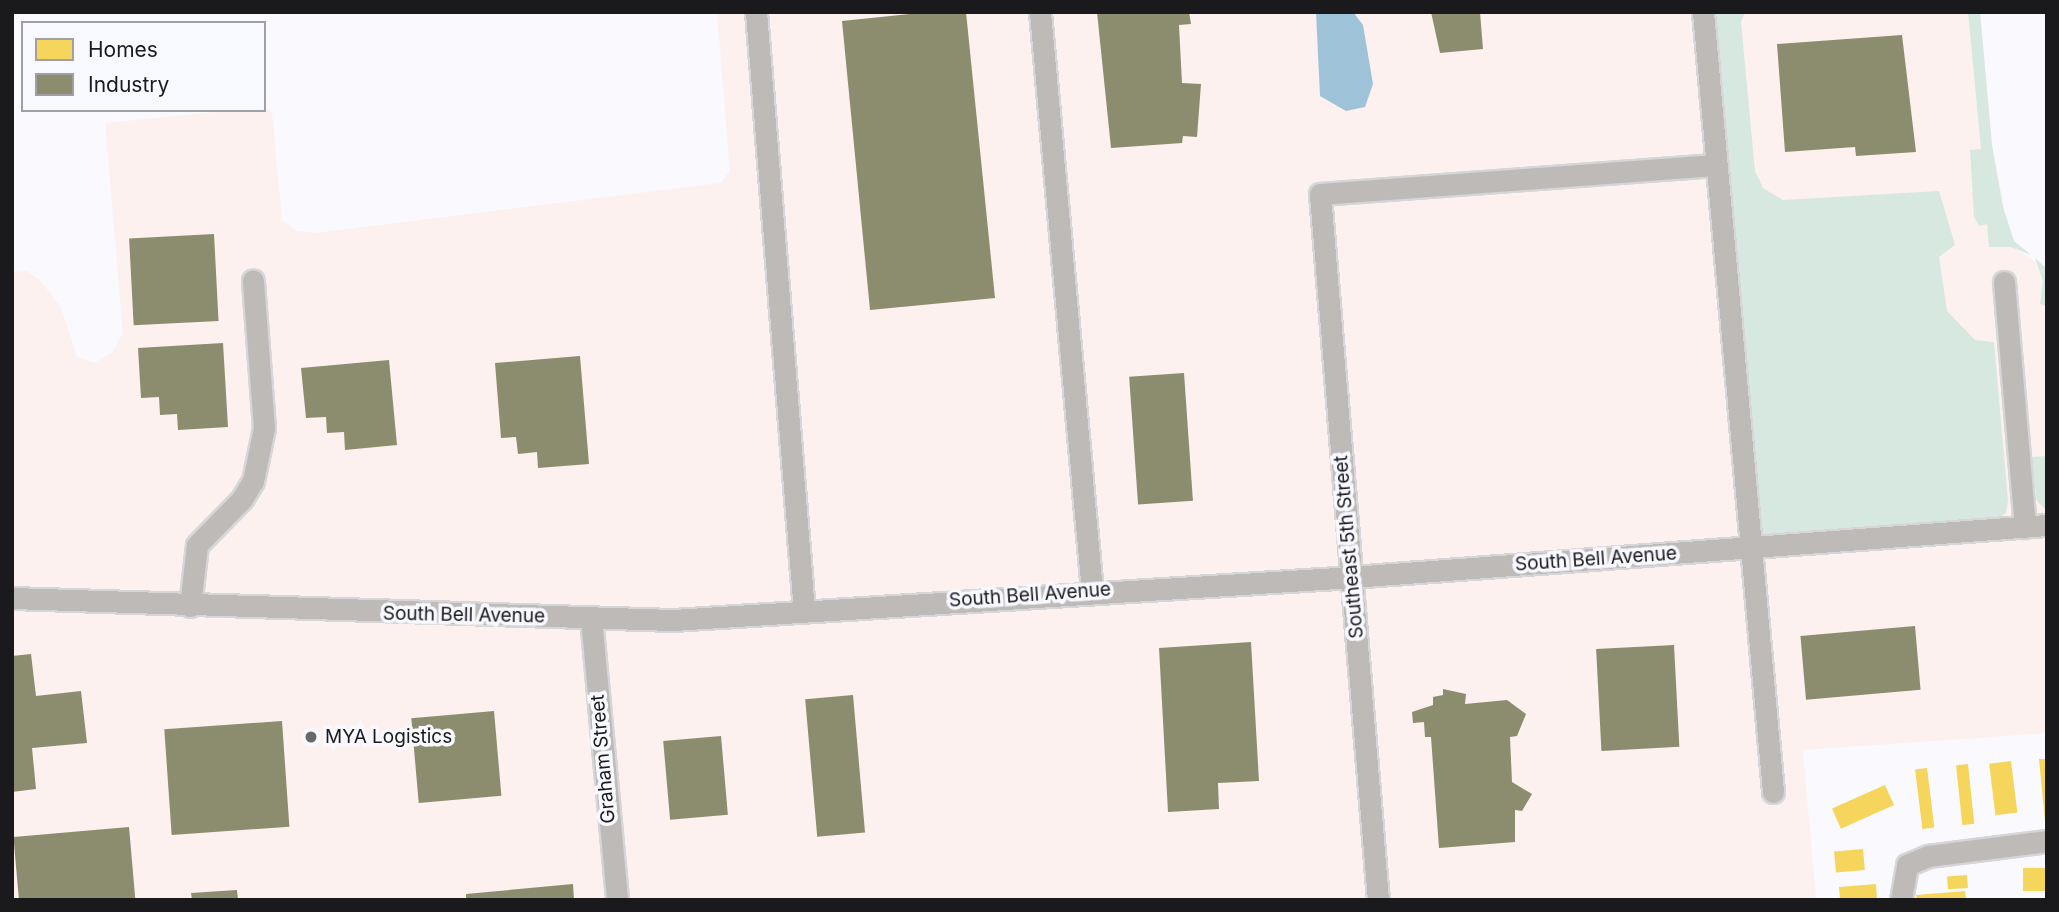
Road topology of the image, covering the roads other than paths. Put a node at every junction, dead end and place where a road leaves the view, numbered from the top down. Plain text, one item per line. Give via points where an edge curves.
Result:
1 (756, 12) edge
2 (1040, 12) edge
3 (1703, 12) edge
4 (1715, 164) junction
5 (253, 280) dead end
6 (2004, 282) dead end
7 (2036, 526) edge
8 (1752, 548) junction
9 (1352, 576) junction
10 (1092, 591) junction
11 (12, 598) edge
12 (190, 606) junction
13 (804, 611) junction
14 (592, 618) junction
15 (1773, 792) dead end
16 (2047, 841) edge
17 (617, 900) edge
18 (1378, 900) edge
19 (1901, 900) edge

1 - 13 street
2 - 10 street
3 - 4 street
4 - 8 street
4 - 9 street, Southeast 5th Street via 1320,194
5 - 12 street via 264,428 242,499 197,545
6 - 7 street
7 - 8 street, South Bell Avenue
8 - 9 street, South Bell Avenue
8 - 15 street
9 - 10 street, South Bell Avenue
9 - 18 street, Southeast 5th Street
10 - 13 street, South Bell Avenue
11 - 12 street, South Bell Avenue
12 - 14 street, South Bell Avenue
13 - 14 street, South Bell Avenue via 673,620
14 - 17 street, Graham Street
16 - 19 street via 1928,856 1907,865

